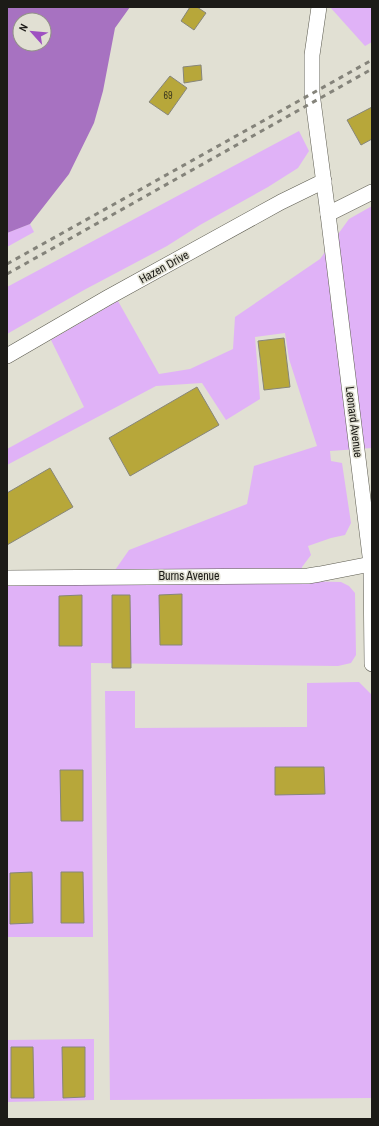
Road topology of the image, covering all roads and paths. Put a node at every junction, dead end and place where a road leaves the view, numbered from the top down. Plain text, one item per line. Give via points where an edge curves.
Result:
1 (319, 7) edge
2 (324, 181) junction
3 (372, 192) edge
4 (328, 214) junction
5 (7, 356) edge
6 (371, 564) junction
7 (7, 578) edge
8 (372, 664) edge

1 - 2 street, Leonard Avenue via 312,55 312,93
2 - 4 street, Leonard Avenue
2 - 5 street, Hazen Drive via 114,294
3 - 4 street
4 - 6 street, Leonard Avenue
6 - 7 street, Burns Avenue via 308,576
6 - 8 street, Leonard Avenue

